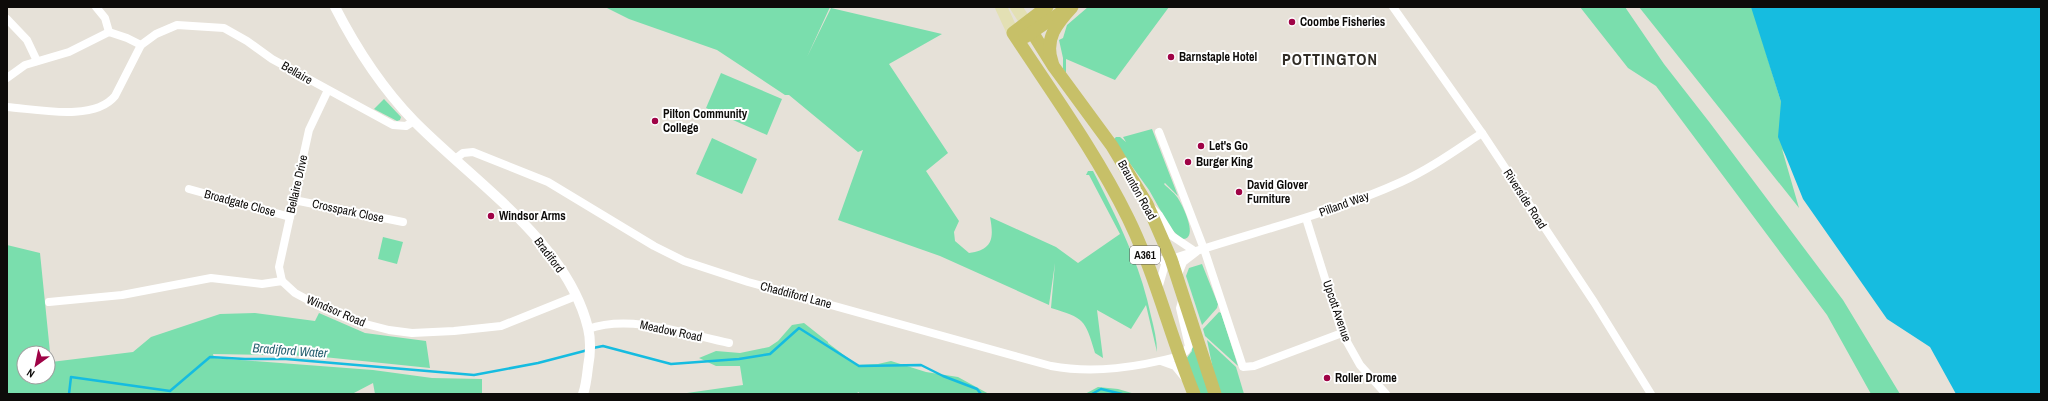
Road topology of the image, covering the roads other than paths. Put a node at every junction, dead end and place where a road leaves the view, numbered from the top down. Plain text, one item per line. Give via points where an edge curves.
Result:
1 (96, 7) edge
2 (335, 7) edge
3 (1001, 7) edge
4 (1016, 7) edge
5 (1047, 7) edge
6 (1071, 7) edge
7 (1393, 7) edge
8 (7, 19) edge
9 (1029, 29) junction
10 (109, 32) junction
11 (1016, 38) junction
12 (142, 45) junction
13 (37, 61) junction
14 (1054, 67) junction
15 (7, 78) edge
16 (328, 90) junction
17 (7, 107) edge
18 (414, 120) junction
19 (1159, 132) dead end
20 (1482, 133) junction
21 (454, 159) junction
22 (189, 189) dead end
23 (294, 200) junction
24 (1147, 204) junction
25 (290, 217) junction
26 (1306, 218) junction
27 (403, 222) dead end
28 (1142, 248) junction
29 (1200, 250) junction
30 (1168, 260) junction
31 (1177, 278) junction
32 (282, 281) junction
33 (1158, 290) junction
34 (576, 296) junction
35 (1182, 296) junction
36 (49, 302) dead end
37 (588, 329) junction
38 (1342, 333) junction
39 (1175, 340) junction
40 (729, 343) dead end
41 (1180, 356) junction
42 (1161, 361) junction
43 (1192, 389) edge
44 (583, 394) edge
45 (1215, 394) edge
46 (1386, 394) edge
47 (1651, 394) edge

1 - 10 street via 105,18
2 - 18 street, Bradiford via 348,33 379,81
3 - 11 main road, Braunton Road
4 - 9 main road, Braunton Road
5 - 9 main road, A361
6 - 9 main road, A361
6 - 14 main road, A361 via 1051,36 1051,58
7 - 20 street, Riverside Road
8 - 13 street via 27,40
9 - 11 main road, A361
9 - 14 main road, Braunton Road / A361
10 - 12 street
10 - 13 street via 69,52
11 - 28 main road, Braunton Road / A361 via 1096,159
12 - 16 street, Bellaire via 156,34 177,25 230,30 272,59
12 - 17 street via 115,96 108,102 97,107 69,112
13 - 15 street via 20,67
14 - 24 main road, Braunton Road / A361 via 1112,146
16 - 18 street, Bellaire via 394,125 406,126
16 - 23 street, Bellaire Drive via 310,130
18 - 21 street, Bradiford
19 - 29 street
20 - 26 street, Pilland Way via 1445,158 1402,181
20 - 47 street, Riverside Road via 1594,302
21 - 34 street, Bradiford via 538,240 562,271
21 - 42 street, Chaddiford Lane via 468,152 485,156 562,190 671,255 748,282 1051,366 1075,369 1123,368
22 - 25 street, Broadgate Close
23 - 25 street, Bellaire Drive
23 - 27 street, Crosspark Close
24 - 29 street via 1159,215 1172,236
24 - 30 main road, Braunton Road / A361
25 - 32 street, Bellaire Drive via 279,267
26 - 29 street, Pilland Way
26 - 38 street, Upcott Avenue
28 - 30 street via 1155,259
28 - 33 main road, Braunton Road / A361
29 - 30 street, Pilland Way
29 - 31 street, Pilland Way via 1183,262
29 - 38 street via 1243,367 1254,366
30 - 31 main road, Braunton Road / A361
30 - 33 street
31 - 35 main road, Braunton Road / A361
32 - 34 street, Windsor Road via 295,293 314,304 354,321 412,333 502,326
32 - 36 street via 262,284 211,278 122,296
33 - 39 main road, Braunton Road / A361
34 - 37 street, Bradiford
35 - 41 street via 1180,308 1189,346
35 - 45 main road, Braunton Road / A361
37 - 40 street, Meadow Road via 635,323
37 - 44 street, Bradiford via 589,354
38 - 46 street, Upcott Avenue via 1360,365
39 - 41 main road, Braunton Road / A361
39 - 42 street
41 - 42 street, Chaddiford Lane
41 - 43 main road, Braunton Road / A361
42 - 43 street via 1174,366

